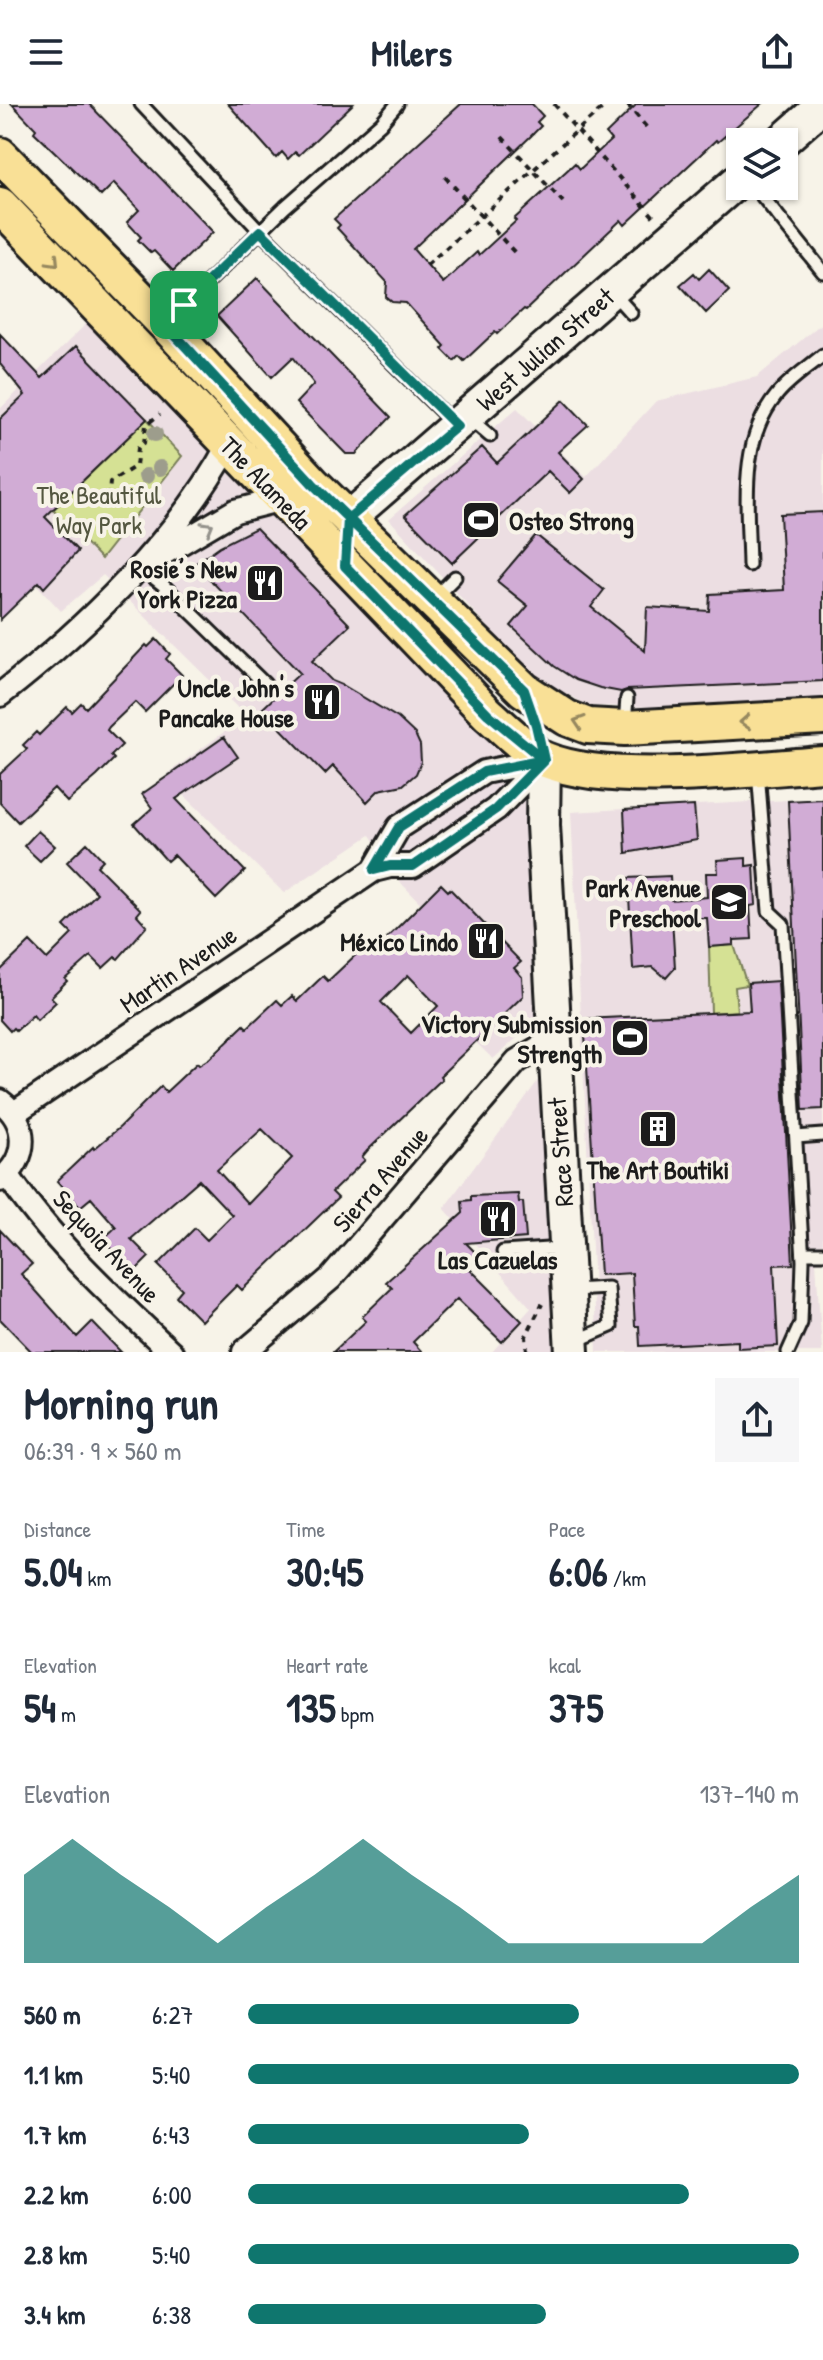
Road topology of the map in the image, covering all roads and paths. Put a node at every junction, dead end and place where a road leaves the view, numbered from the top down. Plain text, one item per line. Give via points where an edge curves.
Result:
1 (141, 104) edge
2 (397, 104) edge
3 (554, 104) edge
4 (607, 104) edge
5 (627, 104) edge
6 (823, 105) edge
7 (647, 128) dead end
8 (797, 128) edge
9 (576, 131) junction
10 (502, 137) dead end
11 (532, 170) junction
12 (445, 177) dead end
13 (6, 185) edge
14 (726, 194) edge
15 (765, 200) edge
16 (563, 202) dead end
17 (481, 216) junction
18 (654, 217) dead end
19 (260, 231) junction
20 (517, 255) dead end
21 (427, 265) dead end
22 (823, 272) edge
23 (165, 324) junction
24 (823, 355) edge
25 (163, 375) junction
26 (160, 414) dead end
27 (471, 426) junction
28 (229, 444) junction
29 (282, 499) junction
30 (94, 502) dead end
31 (348, 519) junction
32 (749, 565) dead end
33 (345, 566) junction
34 (140, 567) junction
35 (265, 684) dead end
36 (524, 690) junction
37 (0, 695) edge
38 (823, 717) edge
39 (631, 718) junction
40 (544, 760) junction
41 (823, 764) edge
42 (758, 768) junction
43 (374, 870) junction
44 (554, 1039) junction
45 (7, 1107) edge
46 (823, 1135) edge
47 (796, 1137) junction
48 (4, 1177) edge
49 (566, 1248) junction
50 (503, 1252) dead end
51 (803, 1253) junction
52 (823, 1253) edge
53 (555, 1297) junction
54 (572, 1347) edge
55 (171, 1352) edge
56 (244, 1352) edge
57 (527, 1352) edge
58 (788, 1352) edge

1 - 19 lane
2 - 19 lane
3 - 9 path
4 - 9 path
5 - 7 path
6 - 8 main road
9 - 11 path
9 - 18 path
10 - 11 path
11 - 16 path
11 - 17 path
12 - 17 path
13 - 23 main road, The Alameda
13 -> 25 main road, The Alameda
14 - 27 main road, West Julian Street via 622,302
15 - 22 lane
17 - 20 path
17 - 21 path
19 - 23 lane
19 - 27 lane
23 - 31 main road, The Alameda
24 - 32 lane via 777,394 757,423 747,478
25 - 28 main road, The Alameda
25 - 31 main road via 190,383 301,496 328,516
26 - 30 path via 146,425 136,466 110,482 109,493
27 - 31 main road, West Julian Street
28 - 29 main road, The Alameda
28 - 34 street via 214,473
29 - 33 main road, The Alameda
34 -> 29 street via 235,511
31 - 33 main road
31 - 36 main road, The Alameda via 444,588
33 - 40 main road, The Alameda via 488,714
34 - 35 lane
34 - 37 street
39 -> 36 main road, The Alameda via 588,726
36 - 40 main road
38 -> 39 main road, The Alameda
39 - 40 main road via 627,742
40 - 42 main road, The Alameda via 619,773
40 - 43 street, Martin Avenue via 496,809 413,866
40 - 43 street, Martin Avenue via 484,772 399,827
40 - 44 main road, Race Street
41 - 42 main road, The Alameda
42 - 47 lane via 769,911 783,924
43 - 45 street, Martin Avenue
44 - 49 main road, Race Street
44 - 56 street, Sierra Avenue via 517,1061 331,1278
45 - 48 street via 21,1127 22,1148
46 - 47 lane
47 - 51 lane
48 - 55 street, Sequoia Avenue via 101,1286
49 - 50 lane
49 - 53 main road, Race Street
51 - 52 lane
51 - 58 lane via 801,1323
53 - 54 main road, Race Street
53 - 57 path via 526,1336

